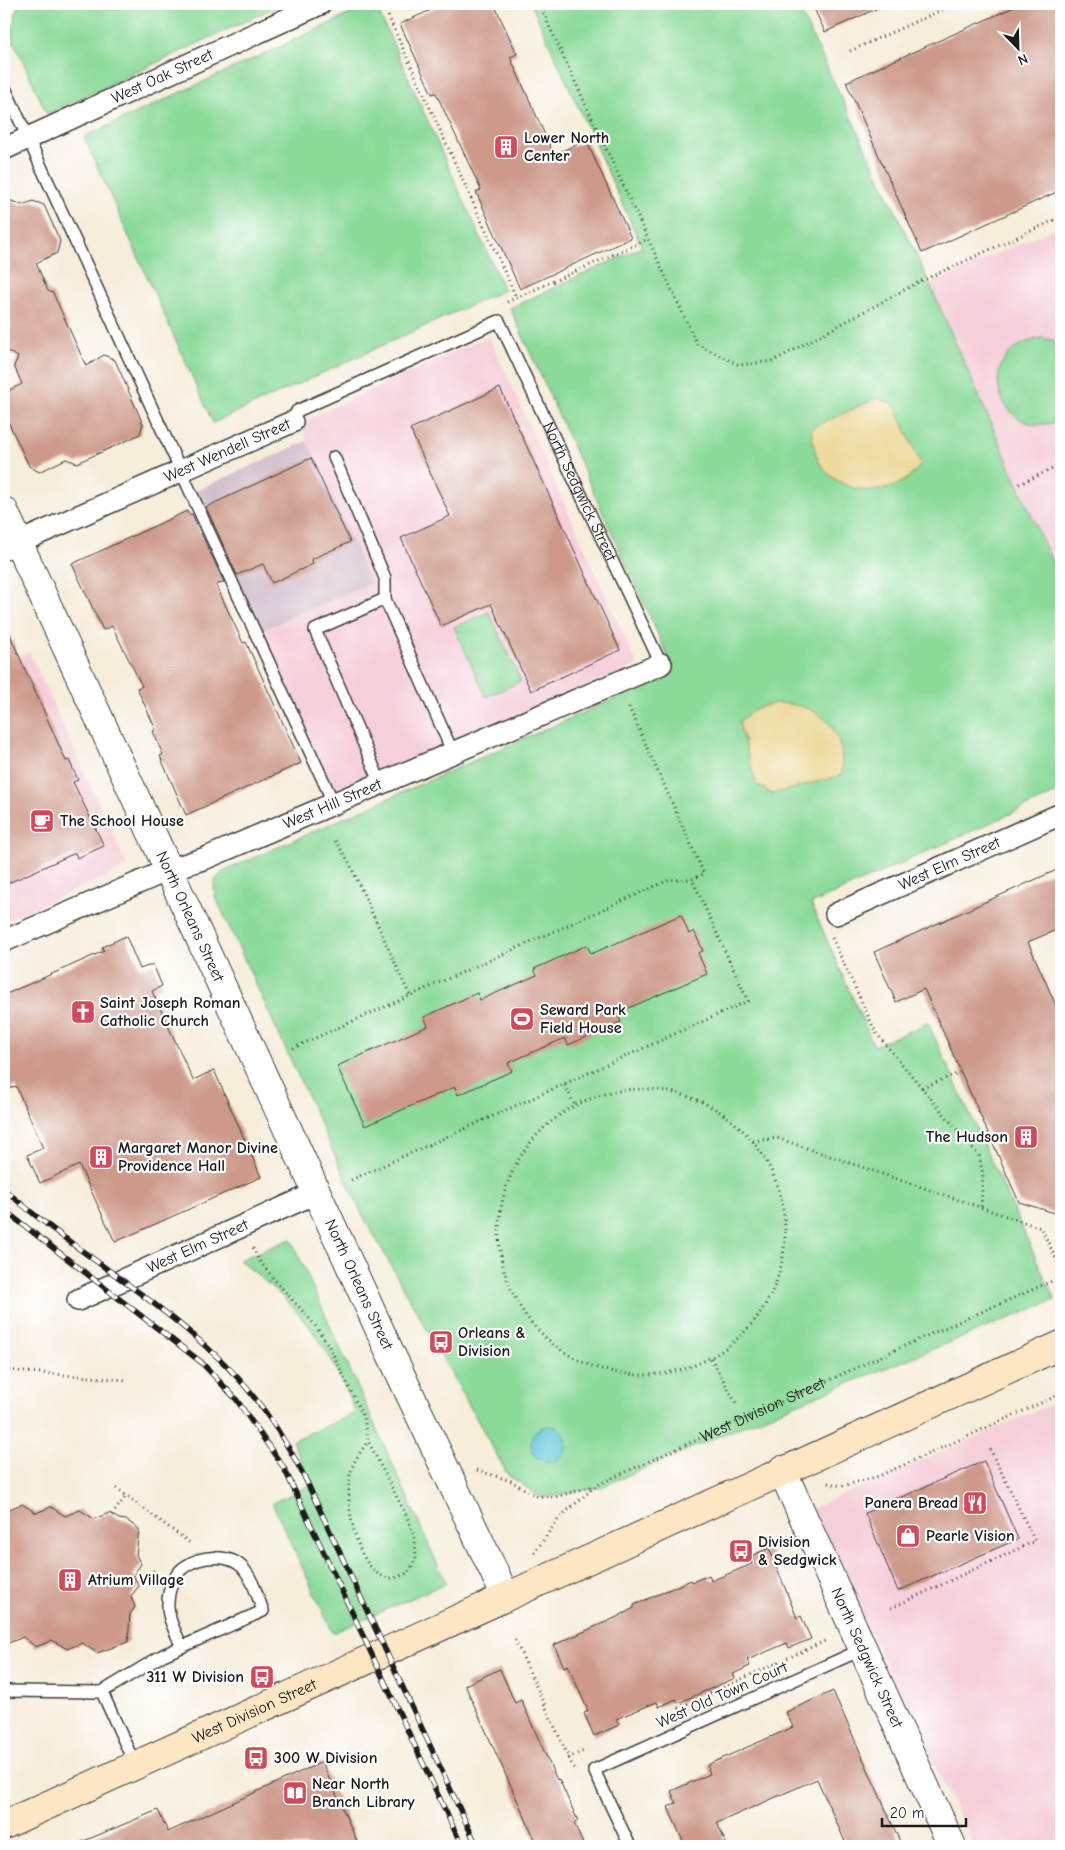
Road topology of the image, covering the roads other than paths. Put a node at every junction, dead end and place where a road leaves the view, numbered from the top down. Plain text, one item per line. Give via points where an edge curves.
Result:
1 (320, 4) edge
2 (4, 86) edge
3 (28, 138) junction
4 (4, 149) edge
5 (499, 321) joint
6 (292, 422) joint
7 (334, 456) dead end
8 (181, 472) junction
9 (4, 511) edge
10 (11, 546) edge
11 (385, 599) junction
12 (661, 664) joint
13 (453, 753) junction
14 (381, 784) junction
15 (334, 804) junction
16 (1061, 814) edge
17 (168, 870) junction
18 (836, 914) road end
19 (4, 941) edge
20 (316, 1193) junction
21 (78, 1300) dead end
22 (1061, 1345) edge
23 (782, 1470) junction
24 (505, 1595) junction
25 (182, 1647) junction
26 (863, 1649) junction
27 (4, 1691) edge
28 (102, 1692) junction
29 (135, 1765) junction
30 (4, 1825) edge
31 (630, 1846) edge
32 (952, 1846) edge

1 - 3 street, West Oak Street
2 - 3 lane
3 - 4 street, West Oak Street
3 - 8 lane
5 - 6 lane, West Wendell Street via 297,410
5 - 12 lane, North Sedgwick Street
6 - 8 street, West Wendell Street
7 - 11 lane via 385,578
8 - 10 street, West Wendell Street
8 - 15 lane
9 - 10 street, North Orleans Street
10 - 17 street, North Orleans Street
11 - 13 lane
11 - 14 lane via 315,630
12 - 13 street, West Hill Street
13 - 14 street, West Hill Street
14 - 15 street, West Hill Street
15 - 17 street, West Hill Street via 206,858
16 - 18 street, West Elm Street
17 - 19 street, West Hill Street
17 - 20 street, North Orleans Street
20 - 21 street, West Elm Street
20 - 24 street, North Orleans Street
22 - 23 main road, West Division Street
23 - 24 main road, West Division Street
23 - 26 street, North Sedgwick Street
24 - 29 main road, West Division Street
25 - 25 lane via 263,1611 246,1571 233,1561 216,1557 199,1560 182,1569 170,1586 167,1604
25 - 28 lane
26 - 31 lane, West Old Town Court via 594,1770
26 - 32 street, North Sedgwick Street
27 - 28 lane
28 - 29 lane
29 - 30 main road, West Division Street

